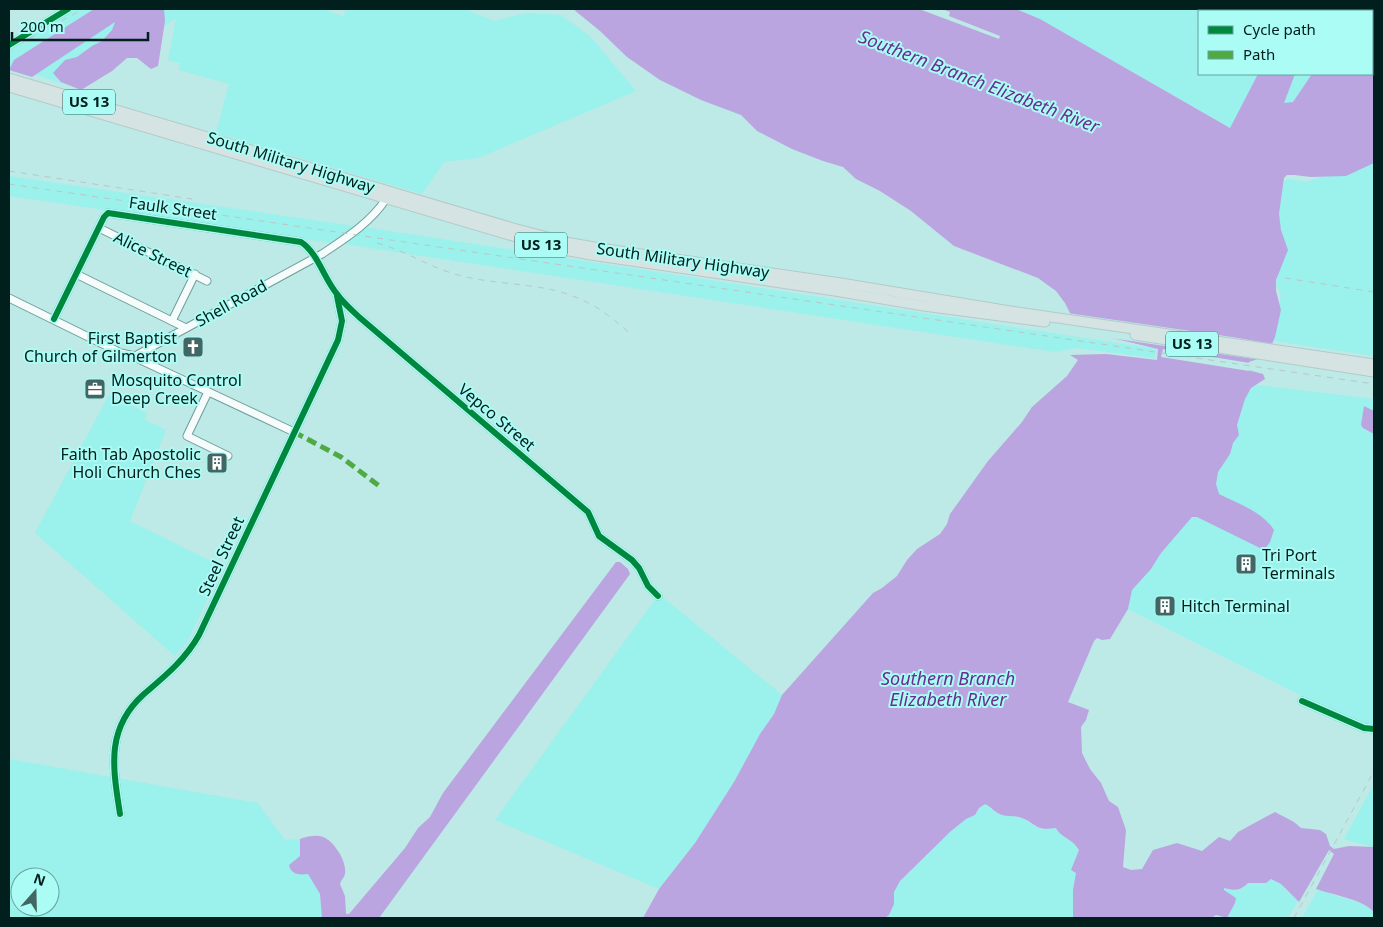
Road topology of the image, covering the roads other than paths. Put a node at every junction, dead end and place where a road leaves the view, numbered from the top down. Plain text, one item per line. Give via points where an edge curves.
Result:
1 (68, 9) edge
2 (9, 45) edge
3 (9, 78) edge
4 (9, 87) edge
5 (169, 130) junction
6 (386, 199) junction
7 (98, 228) junction
8 (315, 258) junction
9 (76, 274) junction
10 (195, 274) junction
11 (207, 281) dead end
12 (336, 294) junction
13 (9, 298) edge
14 (1009, 314) junction
15 (54, 319) junction
16 (172, 321) junction
17 (186, 328) junction
18 (132, 356) junction
19 (1374, 364) edge
20 (1374, 372) edge
21 (208, 392) junction
22 (294, 432) junction
23 (228, 456) dead end
24 (658, 596) dead end
25 (1302, 702) dead end
26 (1374, 729) edge
27 (120, 814) dead end

1 - 2 street
3 - 5 main road, South Military Highway / US 13
4 - 5 main road, South Military Highway / US 13
5 - 6 main road, South Military Highway / US 13
5 - 14 main road, South Military Highway / US 13 via 571,243 841,283
6 - 8 street, Shell Road via 375,214 348,237
6 - 14 main road, South Military Highway / US 13 via 535,243 584,254 924,306
7 - 8 street, Faulk Street via 104,217 111,213 296,240 304,244
7 - 9 street, Faulk Street
7 - 10 street, Alice Street
8 - 12 street, Vepco Street
8 - 17 street, Shell Road
9 - 15 street, Faulk Street
9 - 16 street
10 - 11 street, Alice Street
10 - 16 street
12 - 22 street, Steel Street via 341,315 340,333
12 - 24 street, Vepco Street via 374,331 588,512 599,536 632,560
13 - 15 street
14 - 19 main road, South Military Highway / US 13
14 - 20 main road, South Military Highway / US 13
15 - 18 street
16 - 17 street
17 - 18 street, Shell Road
18 - 21 street
21 - 22 street
21 - 23 street via 187,436
22 - 27 street, Steel Street via 195,642 174,668 133,705 120,727 115,740 114,762
25 - 26 street

